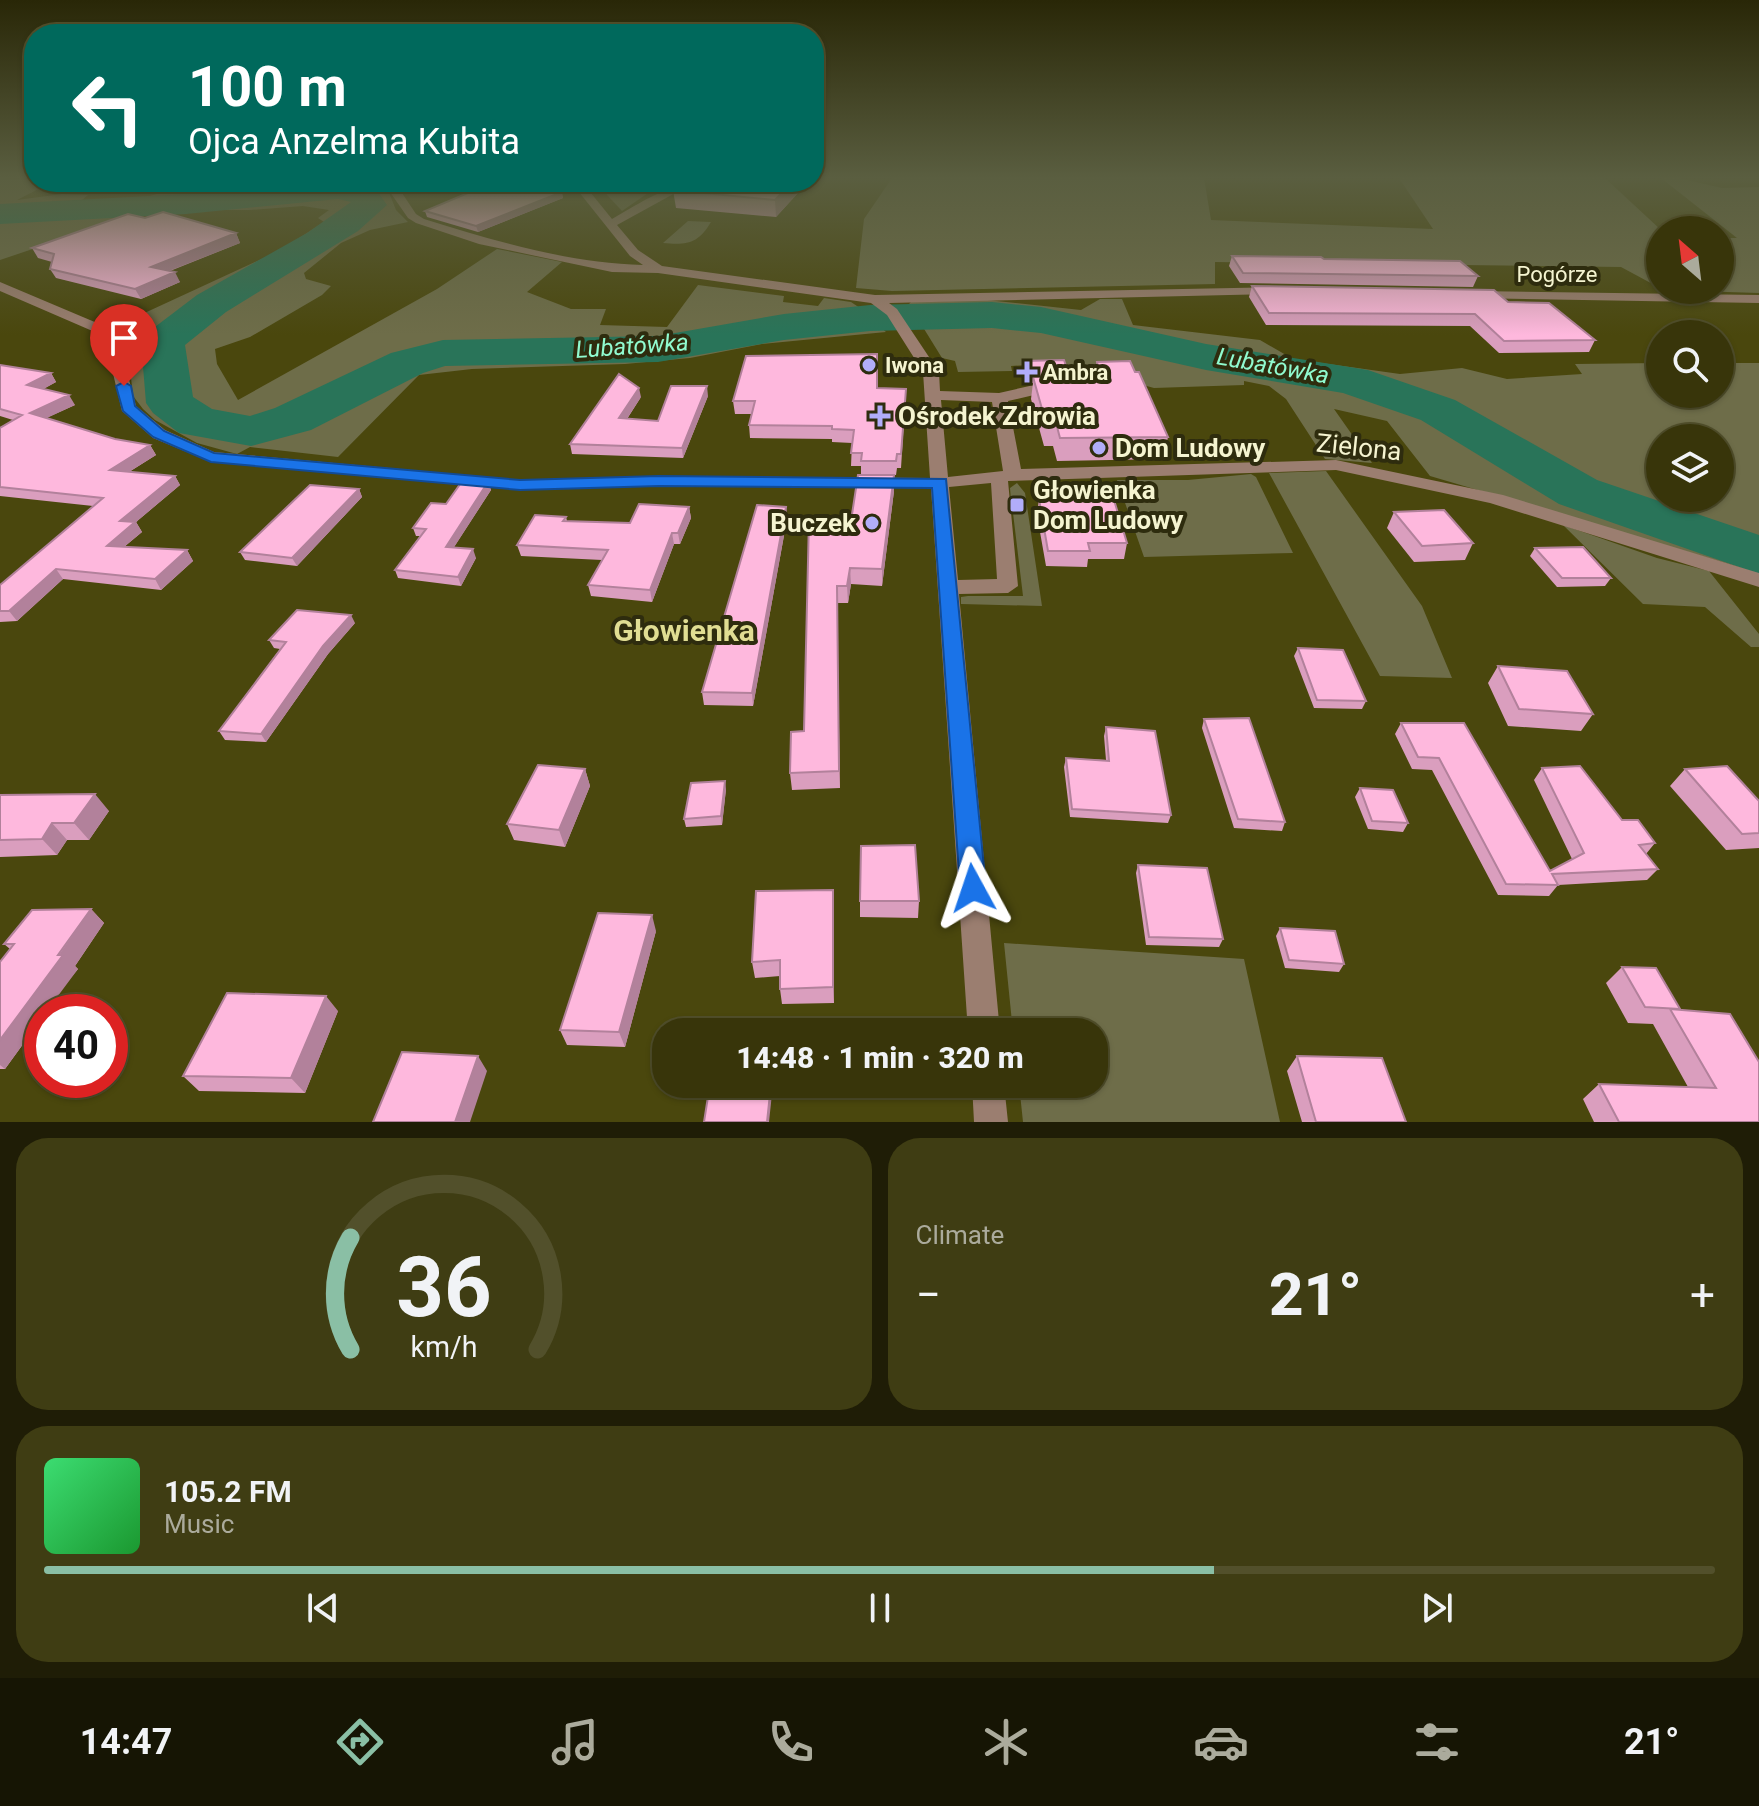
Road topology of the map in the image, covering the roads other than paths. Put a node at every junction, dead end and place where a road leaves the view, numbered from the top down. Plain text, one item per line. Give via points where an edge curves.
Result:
1 (449, 230) edge
2 (616, 230) edge
3 (658, 269) junction
4 (0, 286) edge
5 (1287, 290) edge
6 (1463, 294) edge
7 (875, 299) junction
8 (1759, 299) edge
9 (1074, 389) edge
10 (933, 395) junction
11 (999, 398) junction
12 (1006, 476) junction
13 (940, 483) junction
14 (1759, 580) edge
15 (948, 587) junction
16 (983, 1018) edge
17 (989, 1098) edge
18 (991, 1122) edge

1 - 3 street via 612,268
2 - 3 street via 634,253
3 - 7 street
4 - 13 street, Zielona via 111,334 128,408 159,434 211,457 520,485
5 - 7 street
6 - 8 street, Pogórze
7 - 10 street via 892,312 928,364
9 - 11 street
10 - 11 street
10 - 13 street
11 - 12 street
12 - 13 street, Zielona
12 - 14 street, Zielona via 1336,465 1375,470 1581,524
12 - 15 street via 1008,586
13 - 15 street
15 - 16 street
17 - 18 street

